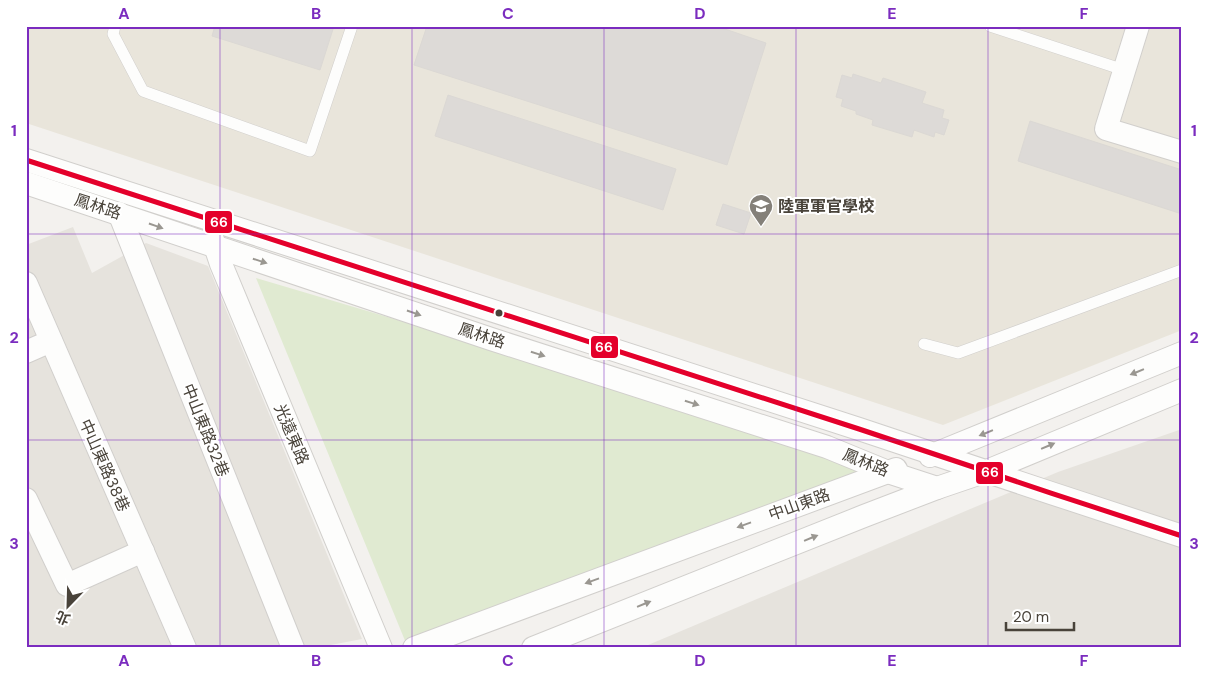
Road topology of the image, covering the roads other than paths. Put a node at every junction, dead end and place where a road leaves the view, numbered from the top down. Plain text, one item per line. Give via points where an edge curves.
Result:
1 (116, 26) edge
2 (352, 26) edge
3 (990, 26) edge
4 (1138, 26) edge
5 (1124, 70) junction
6 (1182, 152) edge
7 (26, 160) edge
8 (26, 183) edge
9 (119, 213) junction
10 (208, 218) junction
11 (214, 246) junction
12 (1182, 270) edge
13 (26, 283) edge
14 (51, 341) junction
15 (924, 344) dead end
16 (26, 352) edge
17 (1182, 353) edge
18 (1182, 390) edge
19 (935, 454) junction
20 (987, 471) junction
21 (888, 472) junction
22 (937, 488) junction
23 (26, 499) edge
24 (1182, 536) edge
25 (143, 551) junction
26 (185, 648) edge
27 (293, 648) edge
28 (381, 648) edge
29 (414, 648) edge
30 (533, 648) edge

1 - 2 lane via 113,34 143,91 310,151
3 - 5 lane
4 - 5 street
5 - 6 street via 1106,129
7 - 10 street, 鳳林路
8 - 9 street, 鳳林路
9 -> 11 street, 鳳林路
9 - 27 street, 中山東路32巷
10 - 11 street, 光遠東路
10 - 19 street, 鳳林路
11 -> 21 street, 鳳林路 via 827,447
11 - 28 street, 光遠東路
12 - 15 lane via 958,353
13 - 14 street, 中山東路38巷
14 - 16 street
14 - 25 street, 中山東路38巷
17 -> 19 street, 中山東路
20 -> 18 street
19 - 20 street, 鳳林路
19 - 21 street, 中山東路
20 - 22 street
20 - 24 street, 鳳林路
21 - 22 street, 鳳林路
21 -> 29 street, 中山東路
30 -> 22 street
23 - 25 street via 67,585
25 - 26 street, 中山東路38巷

